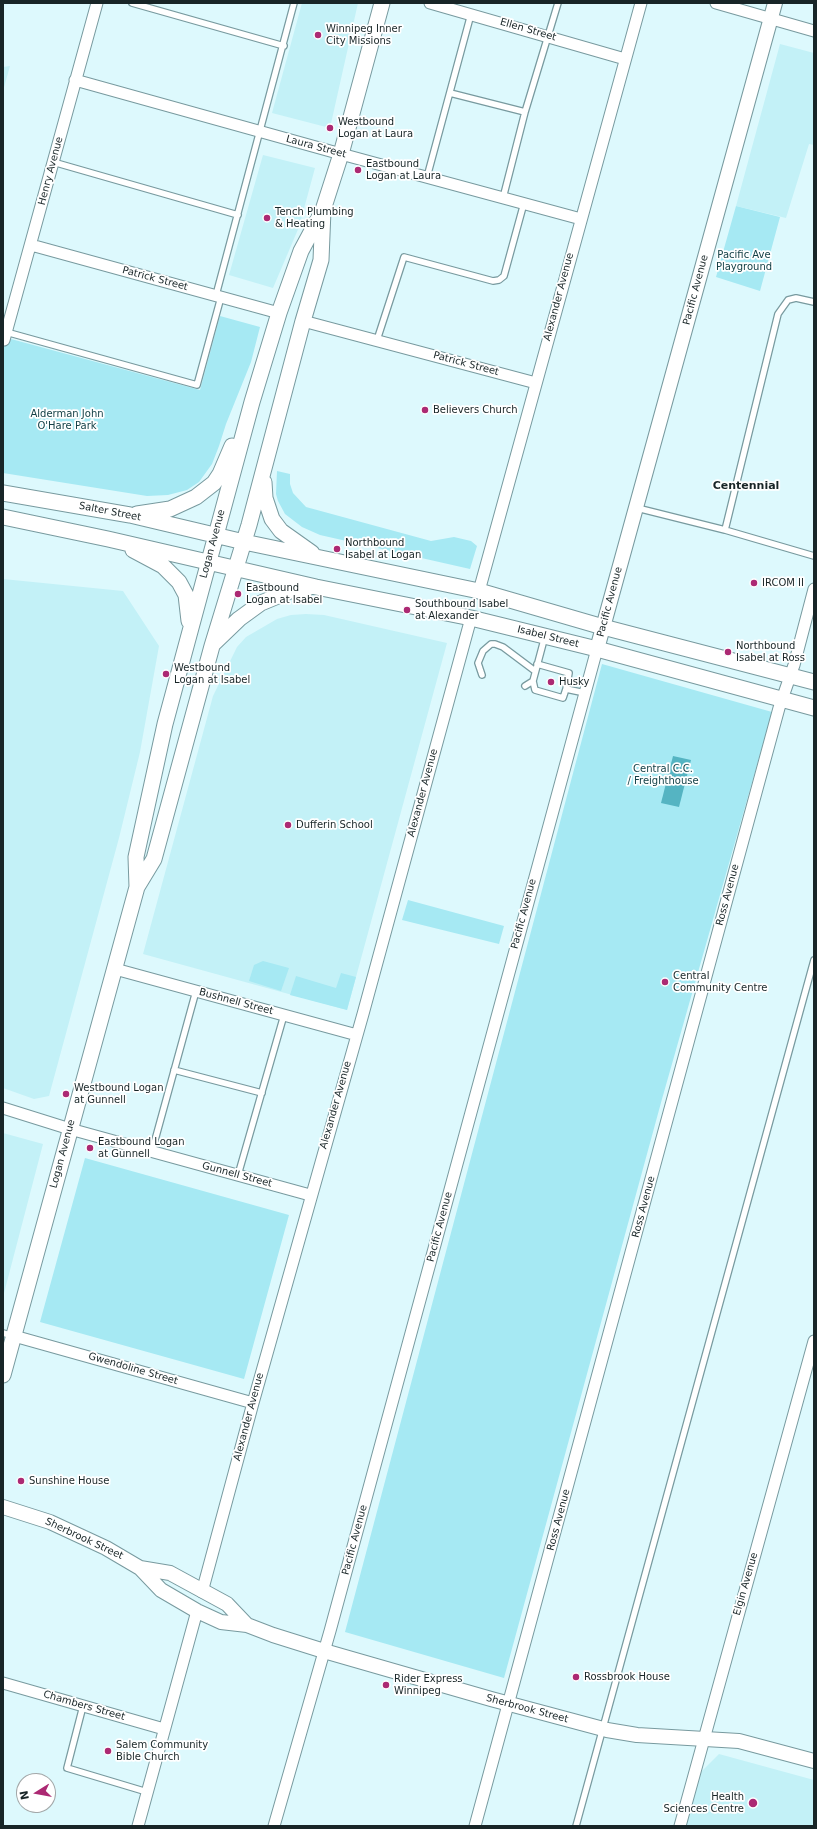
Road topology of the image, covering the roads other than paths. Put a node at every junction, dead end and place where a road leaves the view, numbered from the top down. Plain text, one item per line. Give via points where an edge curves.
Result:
1 (97, 3) edge
2 (132, 3) edge
3 (294, 3) edge
4 (382, 3) edge
5 (430, 3) edge
6 (558, 3) edge
7 (641, 3) edge
8 (716, 3) edge
9 (775, 3) edge
10 (471, 14) junction
11 (771, 19) junction
12 (814, 31) edge
13 (549, 36) junction
14 (284, 46) junction
15 (625, 59) junction
16 (75, 80) junction
17 (450, 93) junction
18 (525, 112) junction
19 (260, 132) junction
20 (341, 154) junction
21 (53, 162) junction
22 (427, 178) junction
23 (503, 198) junction
24 (524, 203) junction
25 (323, 210) junction
26 (238, 215) junction
27 (581, 218) junction
28 (31, 245) junction
29 (218, 296) junction
30 (814, 302) edge
31 (279, 313) junction
32 (303, 321) junction
33 (5, 336) joint
34 (377, 340) junction
35 (536, 383) junction
36 (252, 402) junction
37 (264, 464) junction
38 (3, 492) edge
39 (636, 508) junction
40 (130, 515) junction
41 (3, 517) edge
42 (726, 530) junction
43 (216, 536) junction
44 (108, 539) junction
45 (244, 542) junction
46 (316, 556) junction
47 (814, 556) edge
48 (209, 562) junction
49 (236, 569) junction
50 (316, 587) junction
51 (814, 589) edge
52 (479, 591) junction
53 (471, 618) junction
54 (603, 627) junction
55 (190, 629) junction
56 (545, 636) junction
57 (212, 646) junction
58 (597, 649) junction
59 (537, 664) junction
60 (535, 671) junction
61 (482, 675) dead end
62 (790, 675) junction
63 (533, 680) junction
64 (814, 682) edge
65 (525, 686) dead end
66 (566, 689) junction
67 (585, 693) junction
68 (782, 699) junction
69 (814, 708) edge
70 (137, 887) junction
71 (814, 960) edge
72 (114, 969) junction
73 (196, 991) junction
74 (284, 1015) junction
75 (357, 1035) junction
76 (174, 1070) junction
77 (262, 1093) junction
78 (3, 1108) edge
79 (70, 1129) junction
80 (152, 1151) junction
81 (238, 1175) junction
82 (310, 1195) junction
83 (8, 1335) edge
84 (814, 1342) edge
85 (3, 1375) edge
86 (253, 1403) junction
87 (3, 1507) edge
88 (140, 1568) junction
89 (202, 1592) junction
90 (197, 1611) junction
91 (247, 1625) junction
92 (324, 1651) junction
93 (3, 1685) edge
94 (509, 1704) junction
95 (83, 1706) junction
96 (164, 1729) junction
97 (602, 1729) junction
98 (703, 1739) junction
99 (814, 1761) edge
100 (147, 1792) junction
101 (138, 1826) edge
102 (274, 1826) edge
103 (475, 1826) edge
104 (576, 1826) edge
105 (680, 1826) edge

1 - 16 street, Henry Avenue
2 - 14 lane
3 - 14 lane
4 - 20 main road, Logan Avenue
5 - 10 street, Ellen Street
6 - 13 lane
7 - 15 street, Alexander Avenue
8 - 11 street
9 - 11 street, Pacific Avenue
10 - 13 street, Ellen Street
10 - 17 lane
11 - 12 street
11 - 39 street, Pacific Avenue
13 - 15 street, Ellen Street
13 - 18 lane
14 - 19 lane
15 - 27 street, Alexander Avenue
16 - 19 street, Laura Street
16 - 21 street, Henry Avenue
17 - 18 lane
17 - 22 lane
18 - 23 lane
19 - 20 street, Laura Street
19 - 26 lane
20 - 22 street, Laura Street
20 - 25 main road, Logan Avenue
21 - 26 lane
21 - 28 street, Henry Avenue
22 - 23 street, Laura Street
23 - 24 street, Laura Street
24 - 27 street, Laura Street
24 - 34 lane via 504,276 499,280 493,281 404,257
25 - 31 main road, Logan Avenue via 301,251
25 - 32 main road, Logan Avenue via 321,260
26 - 29 lane
27 - 35 street, Alexander Avenue
28 - 29 street, Patrick Street
28 - 33 street, Henry Avenue
29 - 31 street, Patrick Street
29 - 33 lane via 197,385
30 - 42 lane via 796,298 788,300 778,314
31 - 36 main road, Logan Avenue
32 - 34 street, Patrick Street
32 - 37 main road, Logan Avenue
34 - 35 street, Patrick Street
35 - 52 street, Alexander Avenue
36 - 40 main road via 214,483 180,506
36 - 43 main road, Logan Avenue
37 - 45 main road, Logan Avenue
37 - 46 main road via 265,498 272,519 281,531
38 - 40 main road, Salter Street
39 - 42 lane
39 - 54 street, Pacific Avenue
40 - 43 main road, Salter Street
41 - 44 main road
42 - 47 lane
43 - 45 main road
43 - 48 main road, Logan Avenue
44 - 48 main road
44 - 55 main road via 163,566 174,576 186,595
45 - 46 main road
45 - 49 main road, Logan Avenue
46 - 52 main road
48 - 49 main road, Isabel Street
48 - 55 main road, Logan Avenue
49 - 50 main road, Isabel Street
49 - 57 main road, Logan Avenue
50 - 53 main road, Isabel Street
50 - 57 main road via 290,591 260,603 239,619
51 - 62 street, Ross Avenue
52 - 54 main road
53 - 56 main road, Isabel Street
53 - 75 street, Alexander Avenue
54 - 58 street, Pacific Avenue
54 - 62 main road
55 - 70 main road, Logan Avenue via 165,724 137,849
56 - 58 main road, Isabel Street
56 - 59 lane
57 - 70 main road, Logan Avenue via 154,859
58 - 67 street, Pacific Avenue
58 - 68 main road, Isabel Street
59 - 60 lane
59 - 66 lane via 569,673
60 - 61 lane via 503,647 491,644 482,651 478,663
60 - 63 lane
62 - 64 main road
62 - 68 street, Ross Avenue
63 - 65 lane
63 - 66 lane via 535,690 563,698
66 - 67 lane
67 - 92 street, Pacific Avenue
68 - 69 main road, Isabel Street
68 - 94 street, Ross Avenue
70 - 72 main road, Logan Avenue
71 - 97 lane
72 - 73 street, Bushnell Street
72 - 79 main road, Logan Avenue
73 - 74 street, Bushnell Street
73 - 76 lane
74 - 75 street, Bushnell Street
74 - 77 lane
75 - 82 street, Alexander Avenue
76 - 77 lane
76 - 80 lane
77 - 81 lane
78 - 79 street, Gunnell Street
79 - 80 street, Gunnell Street
79 - 83 main road, Logan Avenue
80 - 81 street, Gunnell Street
81 - 82 street, Gunnell Street
82 - 86 street, Alexander Avenue
83 - 85 main road, Logan Avenue
83 - 86 street, Gwendoline Street
84 - 98 street, Elgin Avenue
86 - 89 street, Alexander Avenue
87 - 88 street, Sherbrook Street via 67,1529
88 - 89 street, Sherbrook Street via 170,1573
88 - 90 street, Sherbrook Street via 161,1590
89 - 91 street, Sherbrook Street via 227,1604
90 - 91 street, Sherbrook Street via 221,1622
90 - 96 street
91 - 92 street, Sherbrook Street
92 - 94 street, Sherbrook Street
92 - 102 street, Pacific Avenue
93 - 95 street, Chambers Street
94 - 97 street, Sherbrook Street
94 - 103 street, Ross Avenue
95 - 96 street, Chambers Street
95 - 100 lane via 67,1768
96 - 100 street
97 - 98 street, Sherbrook Street
97 - 104 lane
98 - 99 street, Sherbrook Street via 750,1744
98 - 105 street, Elgin Avenue
100 - 101 street

